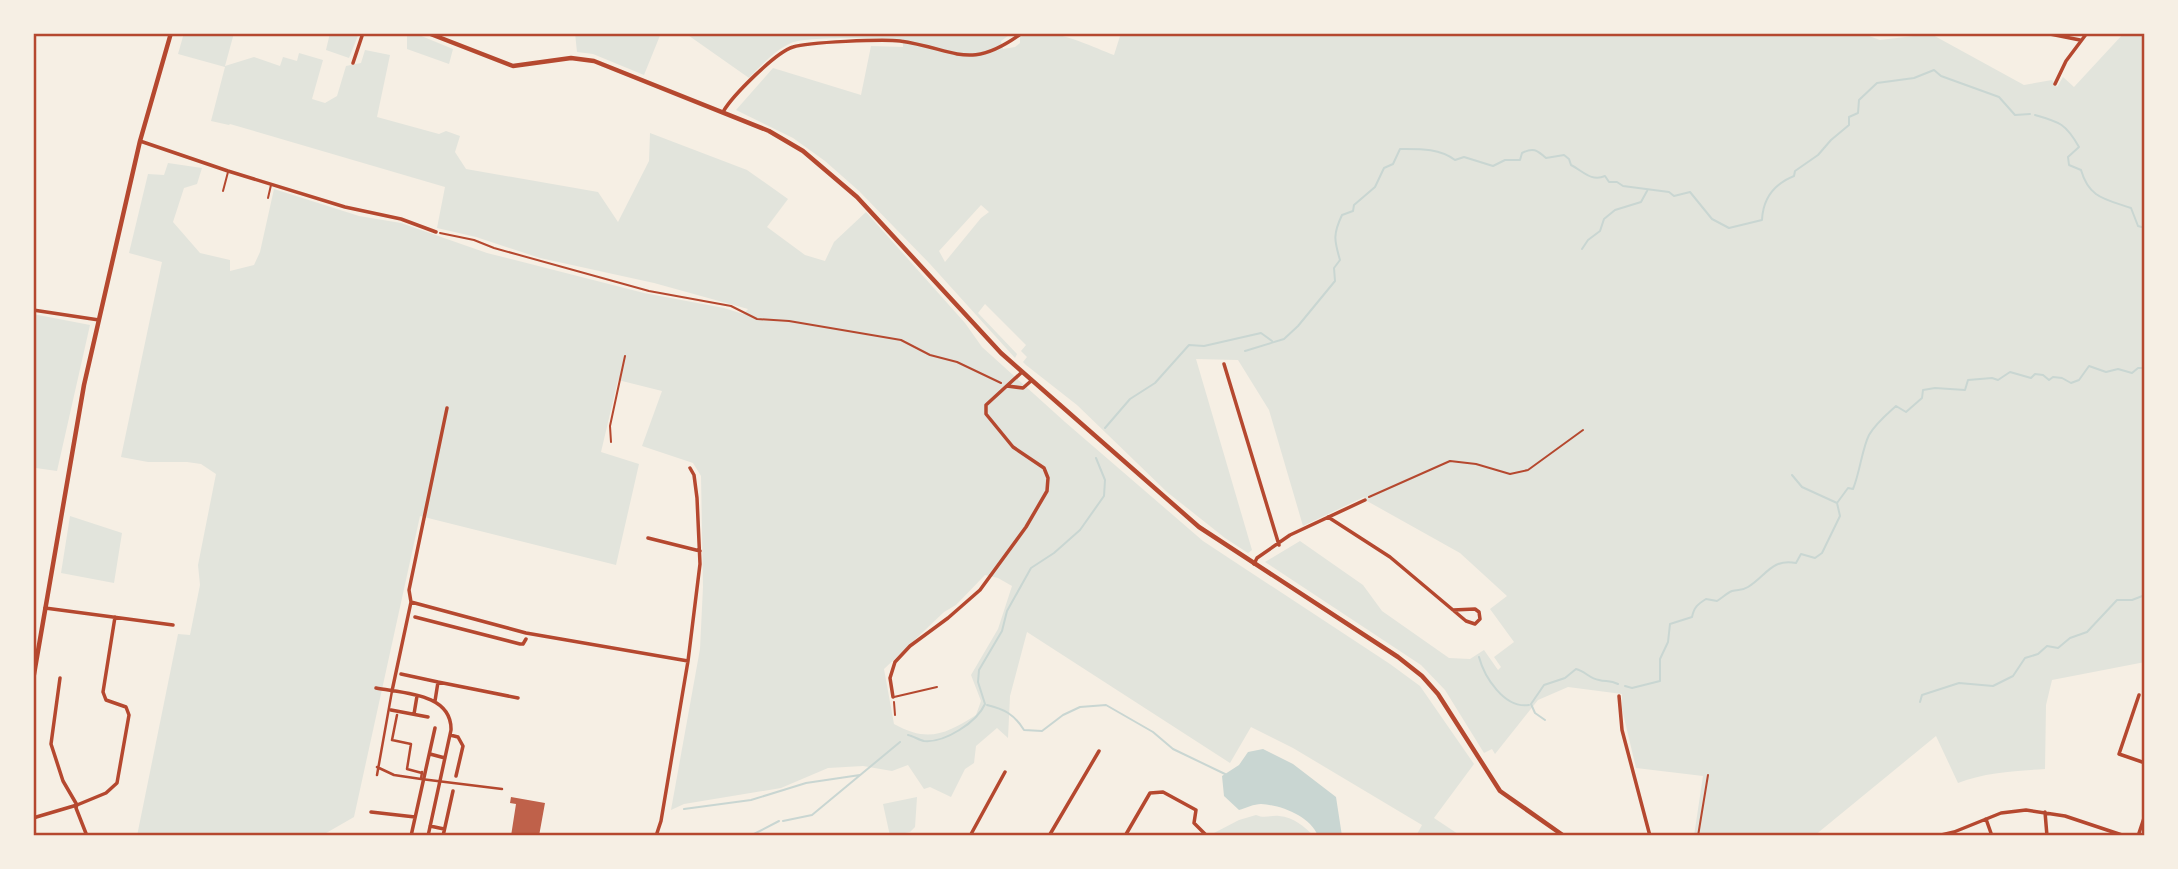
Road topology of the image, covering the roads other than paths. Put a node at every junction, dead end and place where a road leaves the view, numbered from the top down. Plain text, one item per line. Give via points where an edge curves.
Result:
1 (172, 33) edge
2 (363, 33) edge
3 (428, 33) edge
4 (1022, 33) edge
5 (2045, 33) edge
6 (2087, 33) edge
7 (2080, 40) junction
8 (353, 63) dead end
9 (2055, 84) dead end
10 (723, 112) junction
11 (140, 141) junction
12 (228, 171) junction
13 (271, 184) junction
14 (223, 191) dead end
15 (268, 198) dead end
16 (436, 232) road end
17 (33, 310) edge
18 (99, 320) junction
19 (1224, 364) dead end
20 (1021, 373) junction
21 (1031, 382) junction
22 (1007, 386) junction
23 (447, 408) dead end
24 (690, 468) dead end
25 (1365, 500) road end
26 (1328, 517) junction
27 (648, 538) dead end
28 (1279, 545) junction
29 (700, 551) junction
30 (1254, 564) junction
31 (411, 602) junction
32 (45, 608) junction
33 (430, 609) junction
34 (1453, 610) junction
35 (114, 617) junction
36 (415, 617) dead end
37 (427, 620) junction
38 (173, 625) dead end
39 (526, 639) dead end
40 (688, 661) junction
41 (401, 674) dead end
42 (60, 678) dead end
43 (33, 680) edge
44 (438, 682) junction
45 (937, 687) dead end
46 (376, 688) dead end
47 (392, 691) junction
48 (2139, 695) dead end
49 (417, 696) junction
50 (1619, 696) dead end
51 (518, 698) dead end
52 (893, 698) joint
53 (435, 701) junction
54 (389, 711) junction
55 (414, 714) junction
56 (397, 715) dead end
57 (428, 717) dead end
58 (435, 728) dead end
59 (450, 735) junction
60 (1099, 751) dead end
61 (429, 754) junction
62 (445, 758) junction
63 (2145, 763) edge
64 (377, 767) junction
65 (1006, 772) dead end
66 (377, 775) dead end
67 (456, 776) dead end
68 (422, 779) junction
69 (440, 781) junction
70 (502, 789) dead end
71 (453, 790) dead end
72 (77, 805) junction
73 (2045, 811) junction
74 (371, 813) dead end
75 (2145, 814) edge
76 (415, 817) junction
77 (33, 818) edge
78 (1986, 819) junction
79 (430, 826) junction
80 (444, 829) junction
81 (87, 836) edge
82 (411, 836) edge
83 (428, 836) edge
84 (443, 836) edge
85 (656, 836) edge
86 (970, 836) edge
87 (1049, 836) edge
88 (1125, 836) edge
89 (1204, 836) edge
90 (1563, 836) edge
91 (1650, 836) edge
92 (1937, 836) edge
93 (1992, 836) edge
94 (2047, 836) edge
95 (2125, 836) edge
96 (2138, 836) edge

1 - 11 street
2 - 8 street
3 - 10 street via 513,66 590,60
4 - 10 street via 978,56 893,41 792,47 767,65
5 - 7 street
6 - 7 street
7 - 9 street
10 - 20 street via 788,141 851,192
11 - 12 street
11 - 18 street
12 - 13 street
12 - 14 lane
13 - 15 lane
13 - 16 street
17 - 18 street
18 - 32 street
19 - 28 street
20 - 21 street
20 - 22 street
21 - 22 street via 1023,388
21 - 30 street via 1199,527
22 - 52 street via 985,411 1013,447 1044,468 1048,486 1044,497 970,598 895,662 890,678
23 - 31 street via 409,590
24 - 29 street
25 - 26 street
26 - 28 street
26 - 34 street via 1390,557
27 - 29 street
28 - 30 street
29 - 40 street
30 - 90 street via 1416,671 1446,705 1500,791
31 - 33 street
31 - 47 street
32 - 35 street
32 - 43 street
33 - 37 street
33 - 40 street via 526,633
34 - 34 street via 1469,623 1480,620 1475,609
35 - 38 street
35 - 72 street via 103,692 106,700 129,711 119,775 106,793
36 - 37 street
37 - 39 street via 523,645
40 - 85 street
41 - 44 street
42 - 72 street via 51,744
44 - 51 street
44 - 53 street
45 - 52 lane
46 - 47 street
47 - 49 street
47 - 54 street
48 - 63 street via 2119,754
49 - 53 street
49 - 55 street
50 - 91 street via 1622,730
53 - 59 street via 449,715
54 - 55 street
54 - 64 street
55 - 57 street
56 - 68 street via 392,740 411,744 407,769 422,773
58 - 61 street
59 - 62 street
59 - 67 street via 458,737 463,746
60 - 87 street
61 - 62 street
61 - 68 street
62 - 69 street
64 - 66 street
64 - 68 street
65 - 86 street
68 - 69 street
68 - 76 street
69 - 70 street
69 - 79 street
71 - 80 street
72 - 77 street
72 - 81 street
73 - 78 street via 2018,810
73 - 94 street
73 - 95 street
74 - 76 street
75 - 96 street
76 - 82 street
78 - 92 street
78 - 93 street
79 - 80 street
79 - 83 street
80 - 84 street
88 - 89 street via 1150,793 1163,792 1196,810 1194,823

